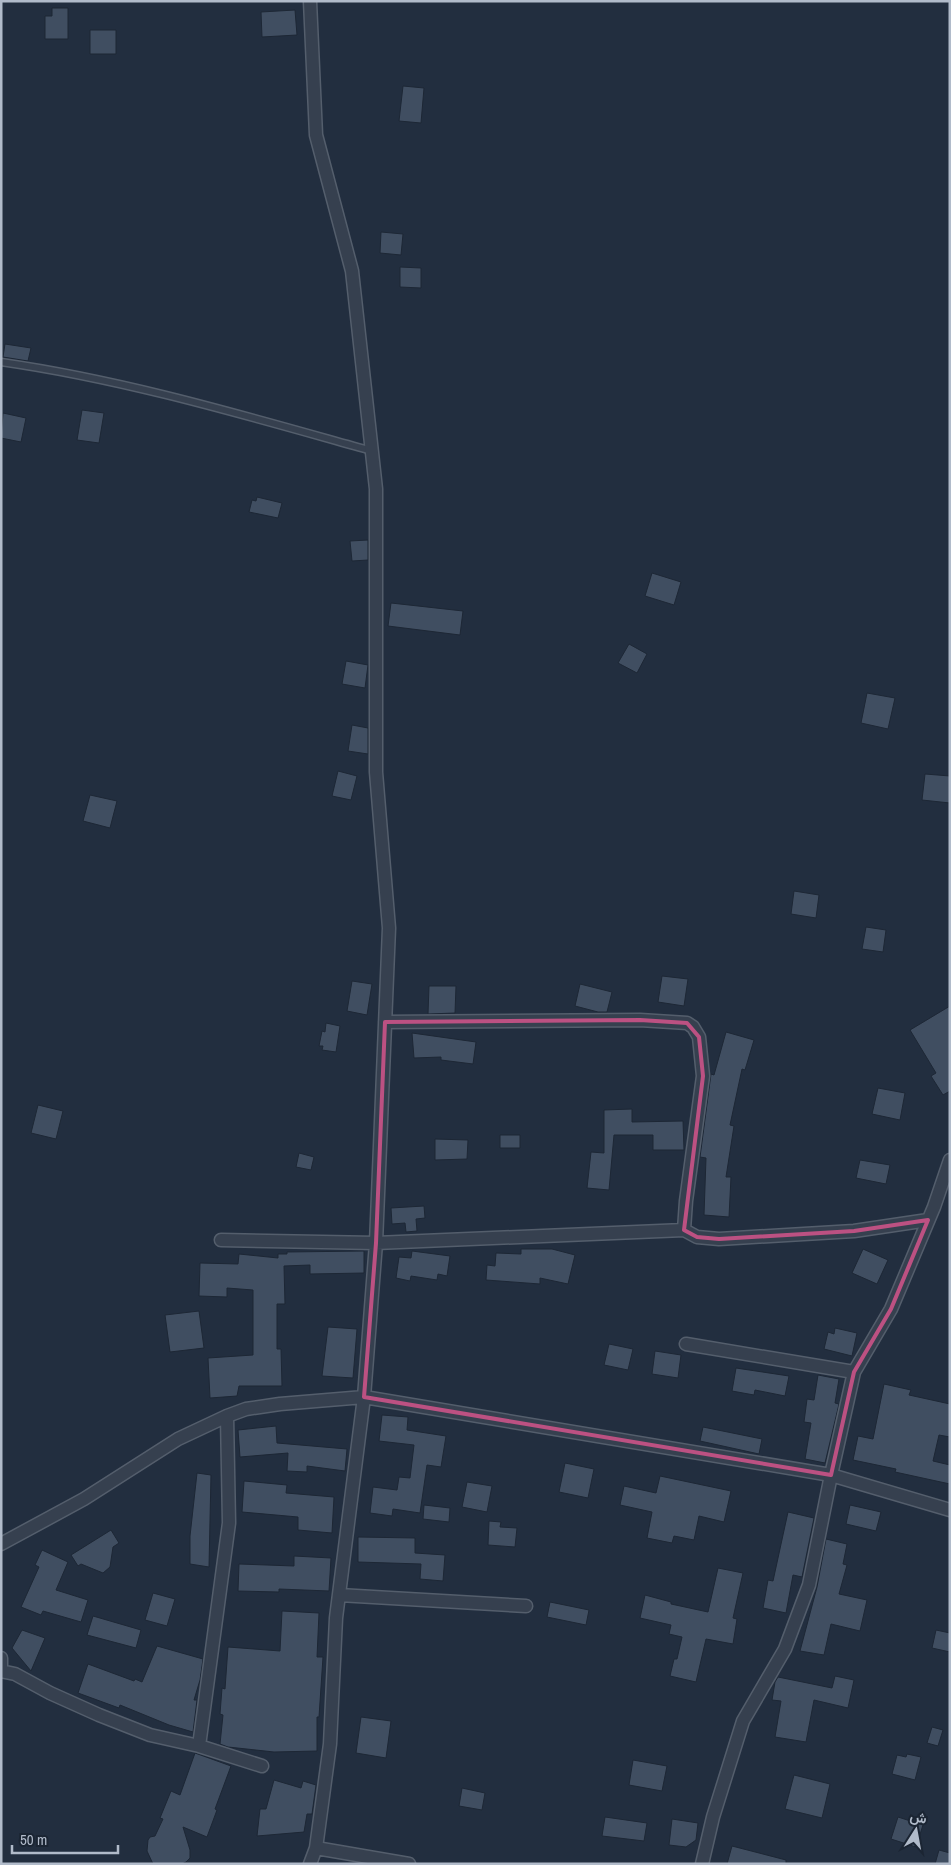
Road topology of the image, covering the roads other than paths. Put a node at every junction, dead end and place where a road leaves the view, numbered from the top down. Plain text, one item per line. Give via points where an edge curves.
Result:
1 (310, 1) edge
2 (1, 362) edge
3 (372, 451) junction
4 (385, 1022) junction
5 (950, 1160) edge
6 (928, 1220) junction
7 (684, 1230) junction
8 (221, 1240) dead end
9 (376, 1243) junction
10 (686, 1344) dead end
11 (854, 1372) junction
12 (364, 1397) junction
13 (226, 1416) junction
14 (830, 1475) junction
15 (950, 1510) edge
16 (1, 1544) edge
17 (339, 1595) junction
18 (526, 1606) dead end
19 (1, 1658) edge
20 (1, 1671) edge
21 (199, 1746) junction
22 (262, 1766) dead end
23 (316, 1848) junction
24 (310, 1864) edge
25 (409, 1864) edge
26 (702, 1864) edge

1 - 3 street via 316,135 352,270
2 - 3 lane via 50,369 172,396
3 - 4 street via 376,489 376,772 389,928
4 - 7 street via 640,1020 687,1023 693,1027 699,1038 703,1076
4 - 9 street
5 - 6 street
6 - 7 street via 854,1231 719,1240 697,1237
6 - 11 street via 891,1309
7 - 9 street
8 - 9 street
9 - 12 street
10 - 11 street
11 - 14 street
12 - 13 street via 280,1404
12 - 14 street
12 - 17 street
13 - 16 street via 178,1440 84,1499
13 - 21 street via 228,1523
14 - 15 street
14 - 26 street via 809,1585 785,1649 743,1721
17 - 18 street
17 - 23 street via 330,1744
19 - 20 street
20 - 21 street via 15,1674 99,1716 150,1735
21 - 22 street
23 - 24 street
23 - 25 street

